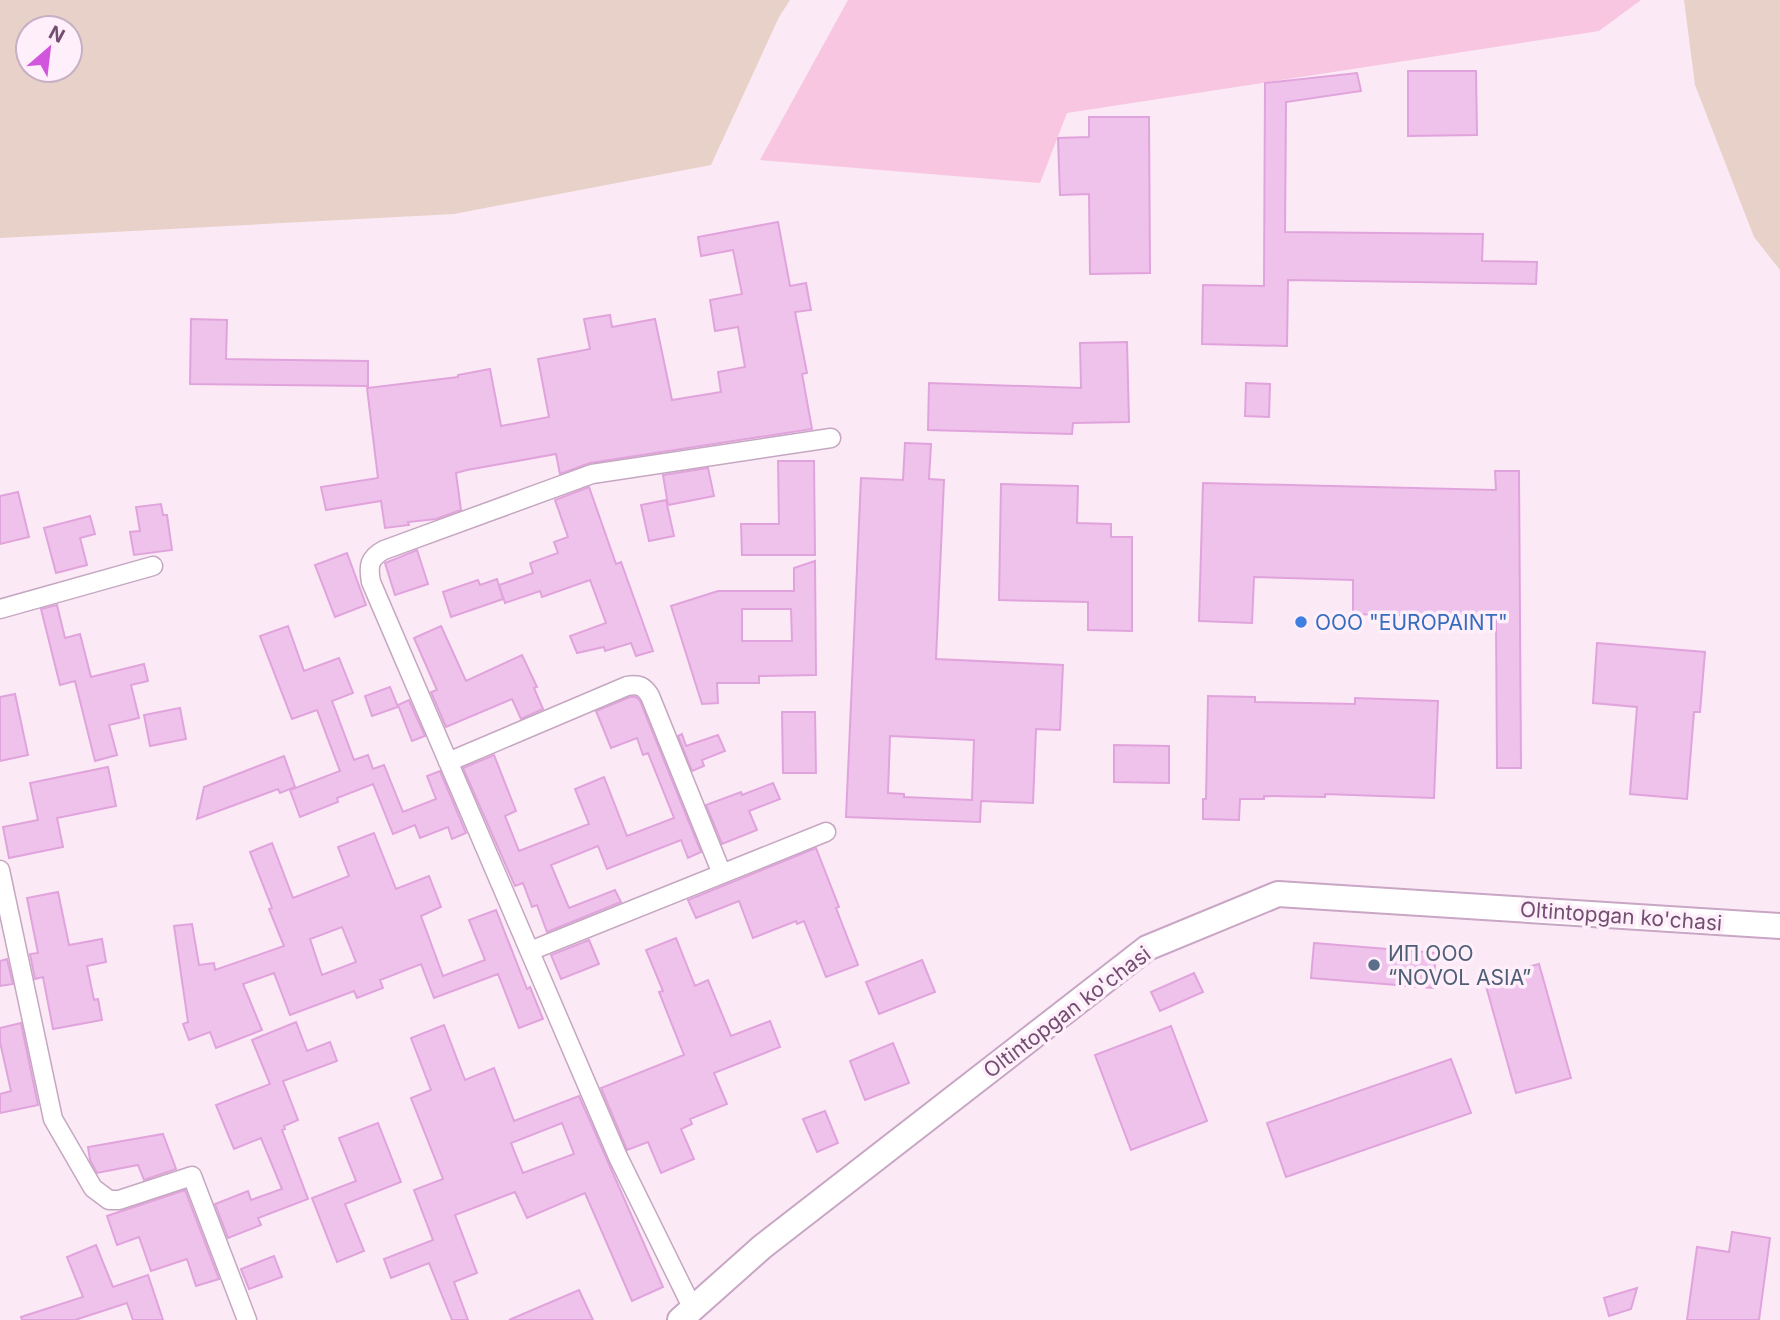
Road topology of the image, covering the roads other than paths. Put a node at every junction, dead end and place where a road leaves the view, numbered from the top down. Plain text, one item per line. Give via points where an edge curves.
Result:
1 (831, 438) dead end
2 (153, 566) dead end
3 (0, 608) edge
4 (448, 762) junction
5 (826, 832) dead end
6 (0, 870) edge
7 (722, 874) junction
8 (1780, 926) edge
9 (530, 951) junction
10 (686, 1315) edge
11 (247, 1320) edge

1 - 4 street via 592,474 373,556 368,568 370,582
2 - 3 street
4 - 7 street via 636,684 650,696
4 - 9 street
5 - 7 street
6 - 11 street via 53,1119 93,1188 109,1200 192,1176
7 - 9 street
8 - 10 street, Oltintopgan ko'chasi via 1278,894 1147,948 762,1247
9 - 10 street

